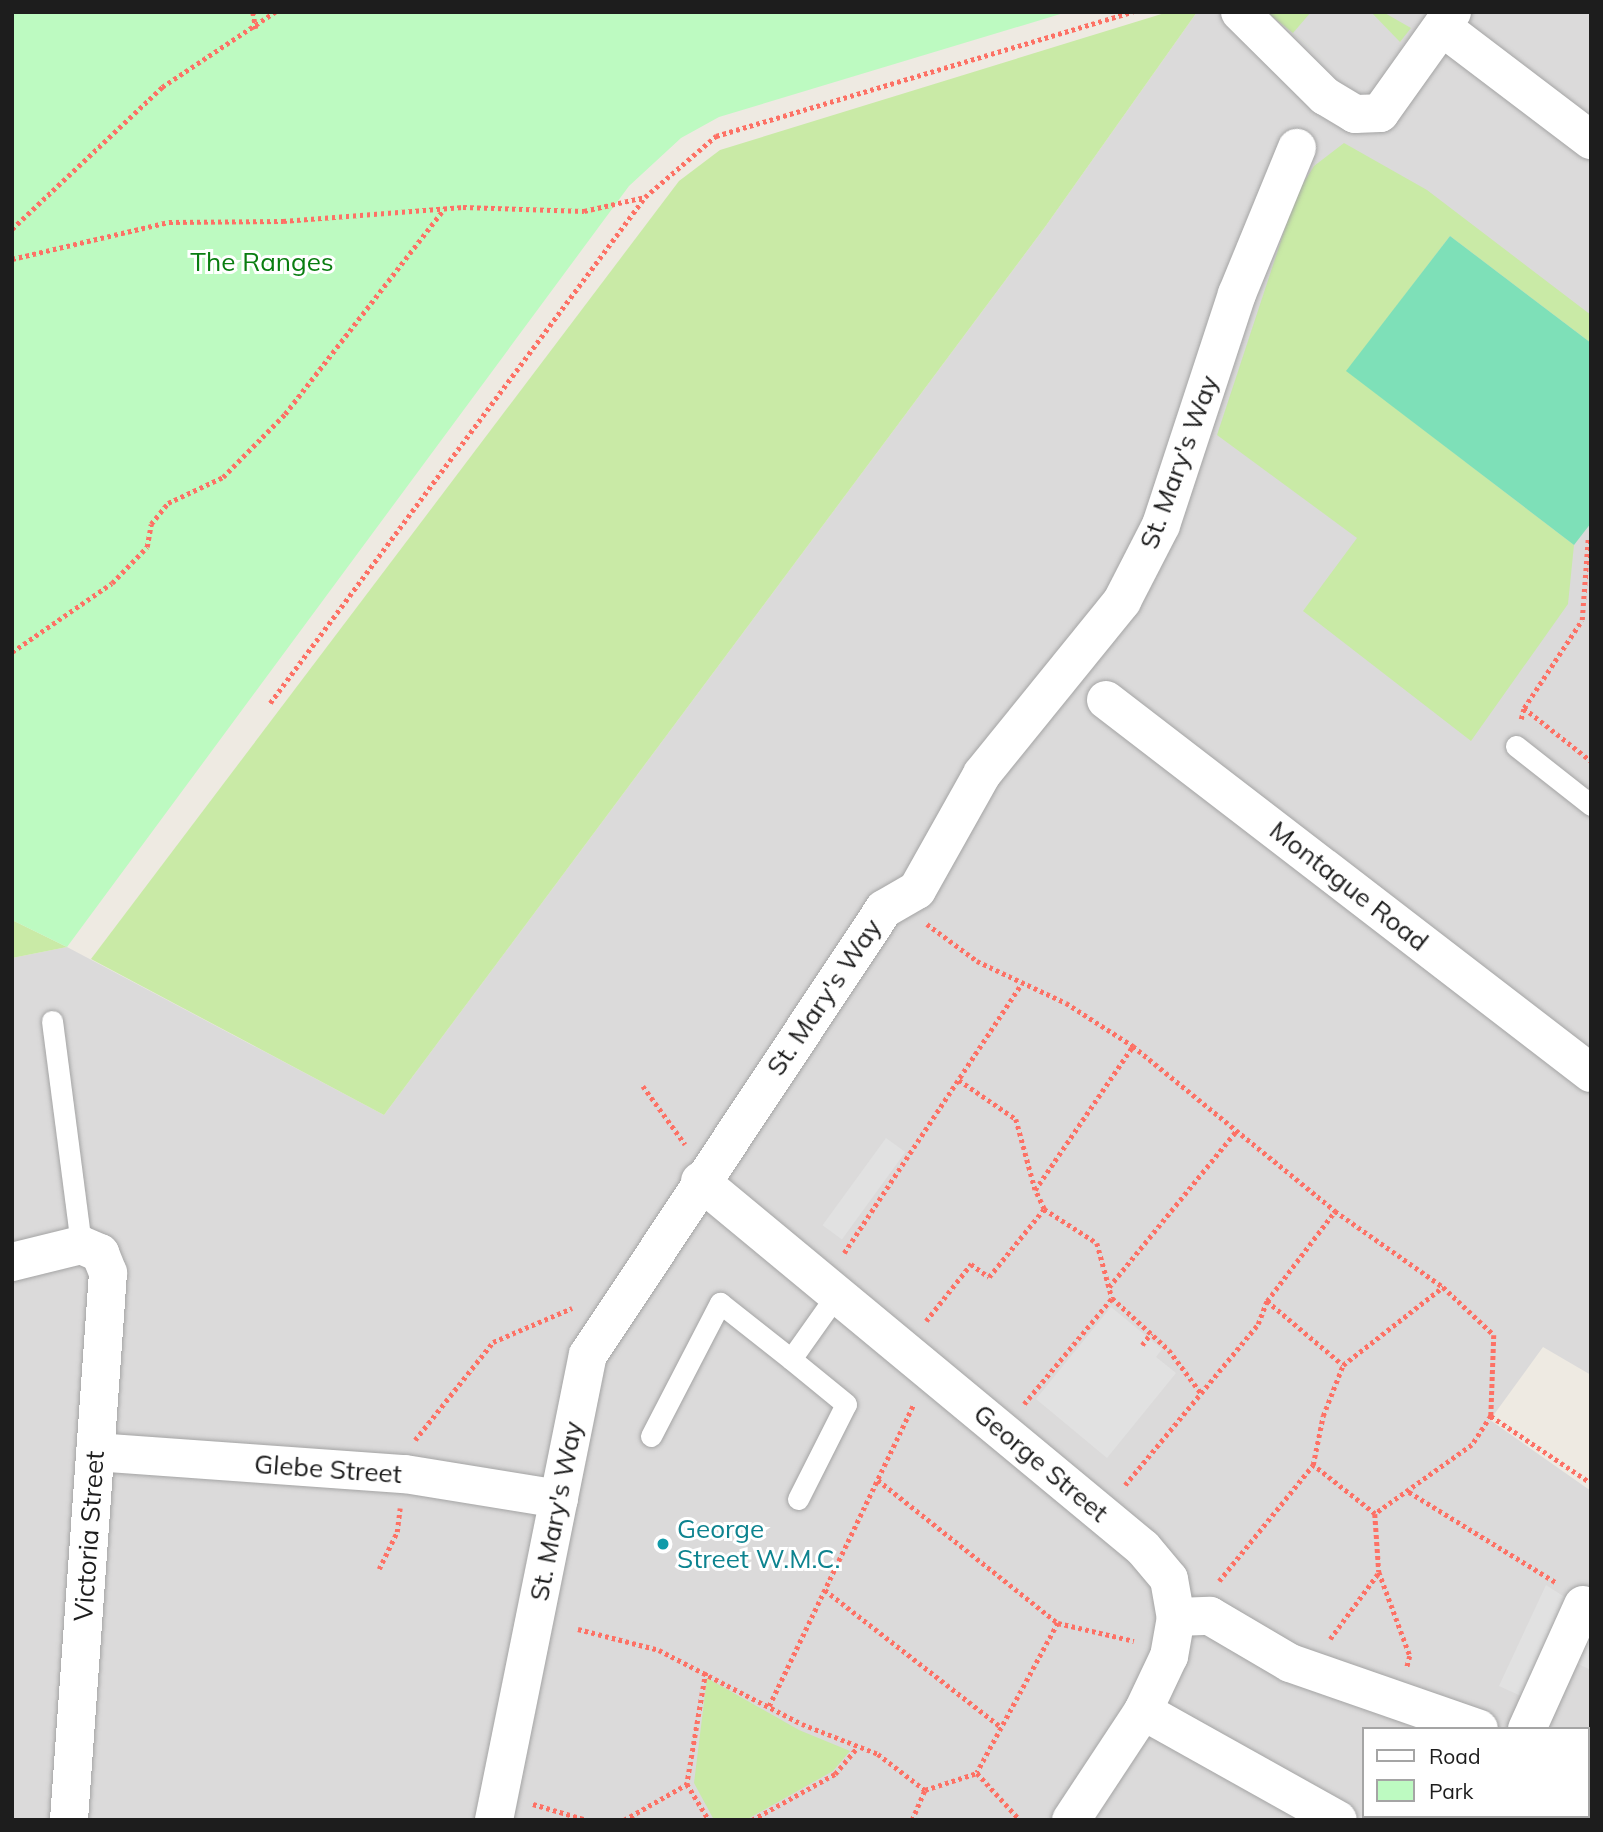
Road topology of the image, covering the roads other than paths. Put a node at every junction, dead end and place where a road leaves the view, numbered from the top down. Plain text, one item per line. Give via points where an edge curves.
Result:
1 (1240, 12) edge
2 (1447, 20) edge
3 (1311, 123) junction
4 (1591, 140) edge
5 (1107, 700) dead end
6 (1516, 747) dead end
7 (1591, 805) edge
8 (52, 1021) dead end
9 (1591, 1073) edge
10 (705, 1174) junction
11 (91, 1249) junction
12 (12, 1262) edge
13 (837, 1294) junction
14 (791, 1359) junction
15 (651, 1436) dead end
16 (95, 1452) junction
17 (559, 1499) junction
18 (797, 1499) dead end
19 (1583, 1605) road end
20 (1176, 1617) junction
21 (1143, 1711) junction
22 (1473, 1727) edge
23 (1528, 1727) edge
24 (69, 1820) edge
25 (494, 1820) edge
26 (1071, 1820) edge
27 (1338, 1820) edge

1 - 3 street
2 - 3 street via 1380,113
2 - 4 street
3 - 10 street, St. Mary's Way via 1237,294 1161,525 1122,601 982,774 916,890 888,903
5 - 9 street, Montague Road
6 - 7 lane
8 - 11 lane
10 - 13 street, George Street
10 - 17 street, St. Mary's Way via 588,1355
11 - 12 street
11 - 16 street, Victoria Street via 108,1273
13 - 14 lane
13 - 20 street, George Street via 1143,1548 1169,1579
14 - 15 lane via 720,1303
14 - 18 lane via 846,1404
16 - 17 street, Glebe Street via 405,1474
16 - 24 street, Victoria Street
17 - 25 street, St. Mary's Way
19 - 23 street
20 - 21 street, George Street via 1169,1656
20 - 22 street via 1209,1616 1290,1662
21 - 26 street, George Street
21 - 27 street

